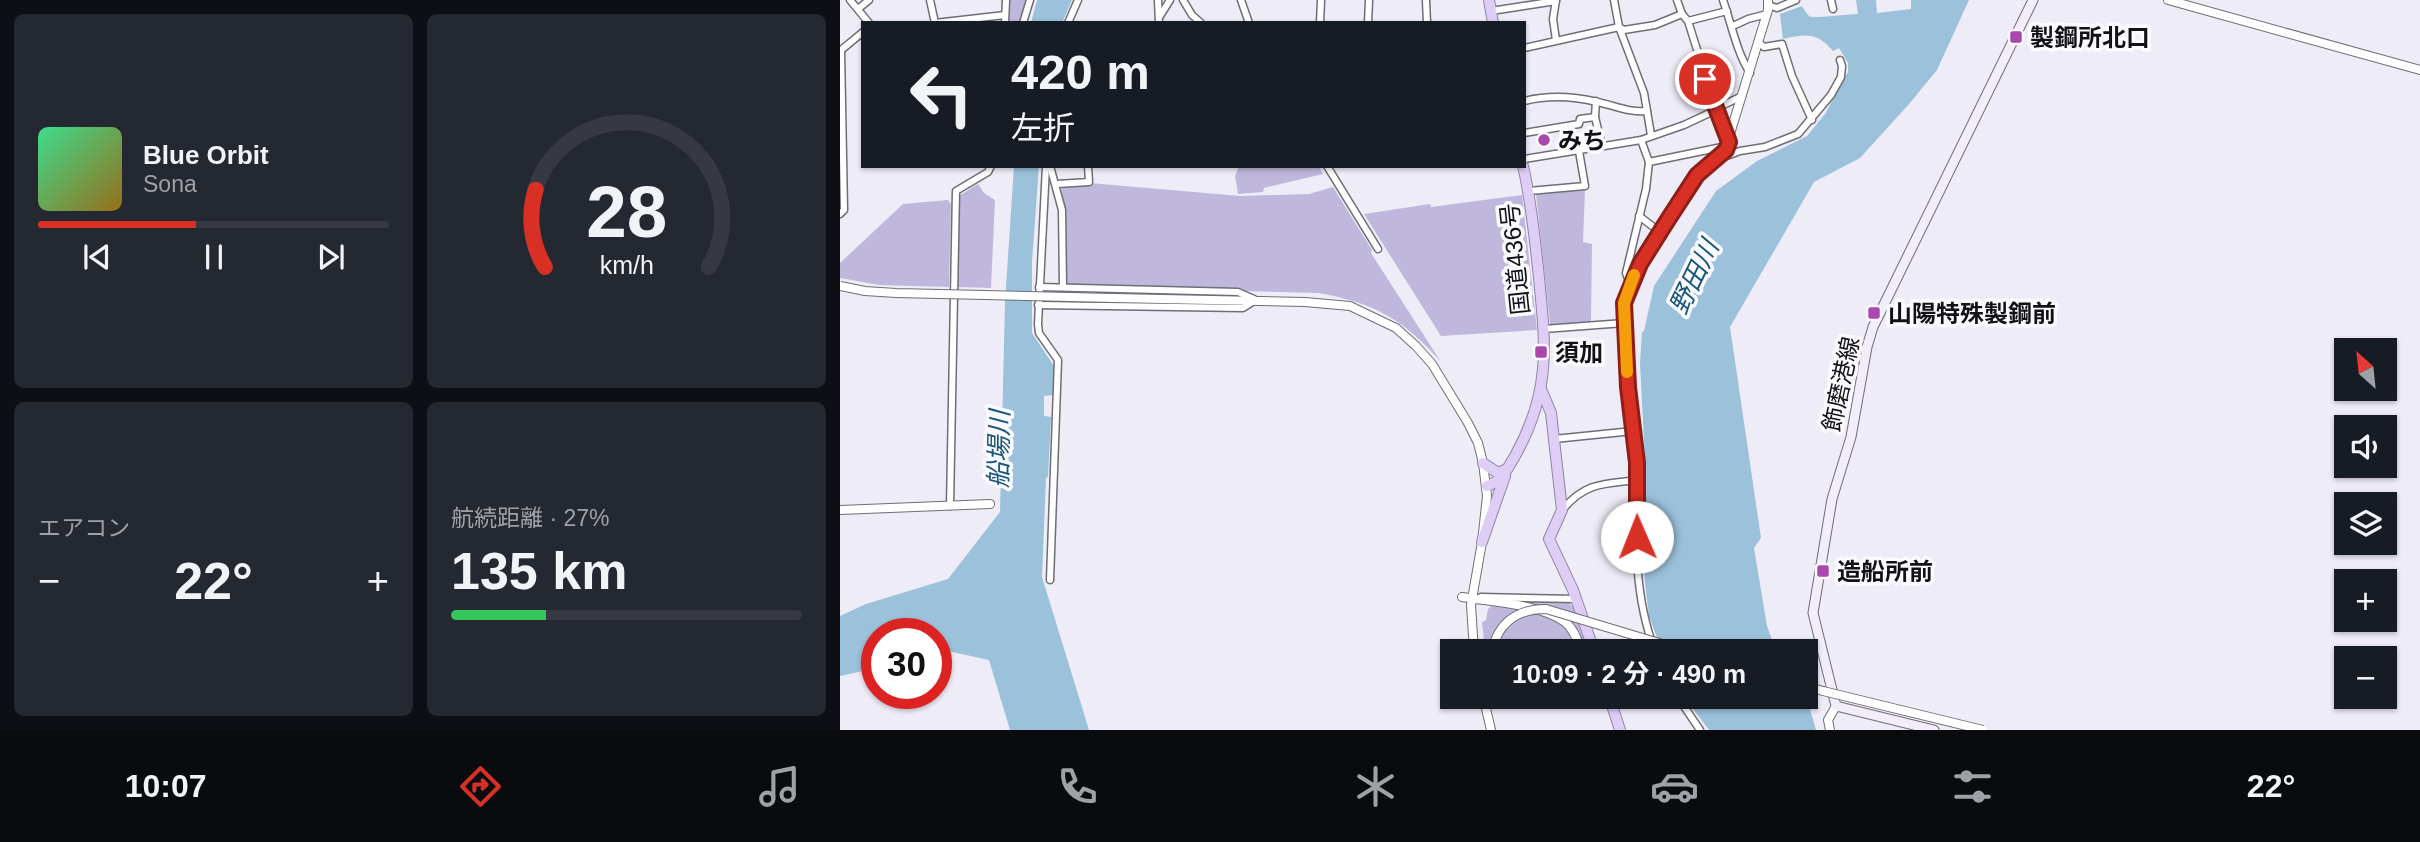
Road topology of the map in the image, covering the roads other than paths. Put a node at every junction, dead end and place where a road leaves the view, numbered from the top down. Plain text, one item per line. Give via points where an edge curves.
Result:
1 (850, 0) edge
2 (869, 0) edge
3 (930, 0) edge
4 (1006, 0) edge
5 (1030, 0) edge
6 (1078, 0) edge
7 (1158, 0) edge
8 (1170, 0) edge
9 (1182, 0) edge
10 (1241, 0) edge
11 (1321, 0) edge
12 (1369, 0) edge
13 (1426, 0) edge
14 (1489, 0) edge
15 (1614, 0) edge
16 (1677, 0) edge
17 (1723, 0) edge
18 (1796, 0) edge
19 (1831, 0) edge
20 (2033, 0) edge
21 (2168, 0) edge
22 (1556, 1) edge
23 (1768, 6) edge
24 (858, 9) junction
25 (1833, 9) dead end
26 (1491, 11) junction
27 (1727, 11) junction
28 (1682, 14) junction
29 (1004, 15) junction
30 (1159, 20) edge
31 (867, 21) edge
32 (935, 21) edge
33 (952, 21) edge
34 (1005, 21) edge
35 (1024, 21) edge
36 (1069, 21) edge
37 (1199, 21) edge
38 (1247, 21) edge
39 (1320, 21) edge
40 (1368, 21) edge
41 (1427, 21) edge
42 (1493, 21) edge
43 (1688, 21) junction
44 (1733, 26) junction
45 (1619, 27) junction
46 (861, 34) edge
47 (1556, 40) junction
48 (1758, 43) junction
49 (1526, 48) edge
50 (841, 50) edge
51 (1840, 60) dead end
52 (2420, 70) edge
53 (1750, 73) junction
54 (1743, 96) junction
55 (1526, 101) edge
56 (1596, 101) junction
57 (1715, 109) junction
58 (1647, 111) junction
59 (1595, 117) junction
60 (1812, 120) junction
61 (1526, 132) edge
62 (1651, 135) junction
63 (1642, 139) junction
64 (1728, 144) junction
65 (1602, 146) junction
66 (1579, 151) junction
67 (1526, 159) edge
68 (1714, 161) junction
69 (1649, 162) junction
70 (990, 168) edge
71 (1048, 168) edge
72 (1049, 168) edge
73 (1088, 168) edge
74 (1328, 168) edge
75 (1523, 168) edge
76 (1057, 184) junction
77 (1529, 191) junction
78 (842, 205) edge
79 (840, 214) edge
80 (1639, 216) junction
81 (1660, 232) junction
82 (1378, 249) dead end
83 (1630, 285) junction
84 (840, 286) edge
85 (1039, 287) junction
86 (1063, 287) junction
87 (1255, 300) junction
88 (1038, 305) junction
89 (1623, 323) junction
90 (1544, 329) junction
91 (1541, 389) junction
92 (1633, 431) junction
93 (1554, 439) junction
94 (1483, 463) junction
95 (1507, 469) junction
96 (1637, 480) junction
97 (1487, 486) junction
98 (990, 504) dead end
99 (950, 506) junction
100 (840, 510) edge
101 (1562, 510) junction
102 (1482, 542) junction
103 (1050, 580) dead end
104 (1462, 597) dead end
105 (1472, 599) junction
106 (1576, 599) junction
107 (1474, 639) edge
108 (1496, 639) edge
109 (1577, 639) edge
110 (1590, 639) edge
111 (1645, 639) edge
112 (1650, 639) edge
113 (1818, 690) edge
114 (1836, 706) junction
115 (1486, 709) edge
116 (1613, 709) edge
117 (1686, 709) edge
118 (1491, 730) edge
119 (1620, 730) edge
120 (1700, 730) edge
121 (1830, 730) edge
122 (1934, 730) edge
123 (1983, 730) edge

1 - 24 street
2 - 24 street
3 - 32 street
4 - 29 street
5 - 35 street
6 - 36 street
7 - 30 street
8 - 30 street
9 - 37 street
10 - 38 street
11 - 39 street
12 - 40 street
13 - 41 street
14 - 26 highway
15 - 45 street
16 - 28 street
17 - 27 street
18 - 23 street via 1777,8
19 - 25 street
20 - 114 main road, 飾磨港線 via 1886,298 1867,347 1851,437 1832,499 1813,613
21 - 52 street
22 - 26 street
22 - 47 street
23 - 44 street
23 - 48 street
24 - 31 street
26 - 42 highway
27 - 43 street
27 - 44 street
28 - 43 street
28 - 45 street via 1655,25
29 - 33 street
29 - 34 street
43 - 57 street
44 - 53 street
45 - 47 street
45 - 58 street
46 - 50 street
47 - 49 street
48 - 53 street
48 - 60 street via 1764,47 1782,44
50 - 78 street
51 - 60 street via 1841,77
53 - 54 street
54 - 57 street
54 - 64 street
55 - 56 street via 1554,95
56 - 58 street
56 - 59 street
57 - 62 street
57 - 64 street
58 - 62 street
59 - 61 street via 1580,119 1579,124
59 - 65 street
60 - 68 street via 1798,135
62 - 63 street
63 - 65 street
63 - 69 street
64 - 68 street
64 - 69 street
65 - 66 street
66 - 67 street
66 - 77 street via 1585,186
68 - 81 street via 1697,175
69 - 80 street
70 - 99 street via 956,191
71 - 85 street
72 - 76 street
73 - 76 street via 1089,182
74 - 82 street
75 - 77 highway, 国道436号
76 - 86 street via 1064,235
77 - 90 highway, 国道436号
78 - 79 street
80 - 81 street
80 - 83 street via 1626,273
81 - 83 street
83 - 89 street
84 - 87 street, bridge via 897,293
85 - 86 street
85 - 88 street
86 - 87 street via 1238,292
87 - 88 street via 1243,308
87 - 94 street via 1350,306 1396,328 1432,364 1468,423
88 - 103 street via 1039,332 1058,360
89 - 90 street
89 - 92 street
90 - 91 highway, 国道436号
91 - 93 highway, 国道436号 via 1551,413
91 - 95 highway, 国道436号 via 1524,439
92 - 93 street
92 - 96 street
93 - 101 highway, 国道436号
94 - 95 highway via 1498,473
94 - 97 street
95 - 97 highway, 国道436号
95 - 102 highway
96 - 101 street via 1587,489
96 - 112 street via 1640,600
97 - 102 street
98 - 99 street
99 - 100 street
101 - 106 highway, 国道436号 via 1549,539
102 - 105 street
104 - 105 street
105 - 106 street
105 - 107 street
105 - 109 street via 1538,611 1566,623
106 - 110 highway, 国道436号
108 - 111 street, bridge via 1514,616 1546,610
113 - 123 street, bridge
114 - 121 street via 1828,720
114 - 122 main road
115 - 118 street
116 - 119 highway
117 - 120 street

